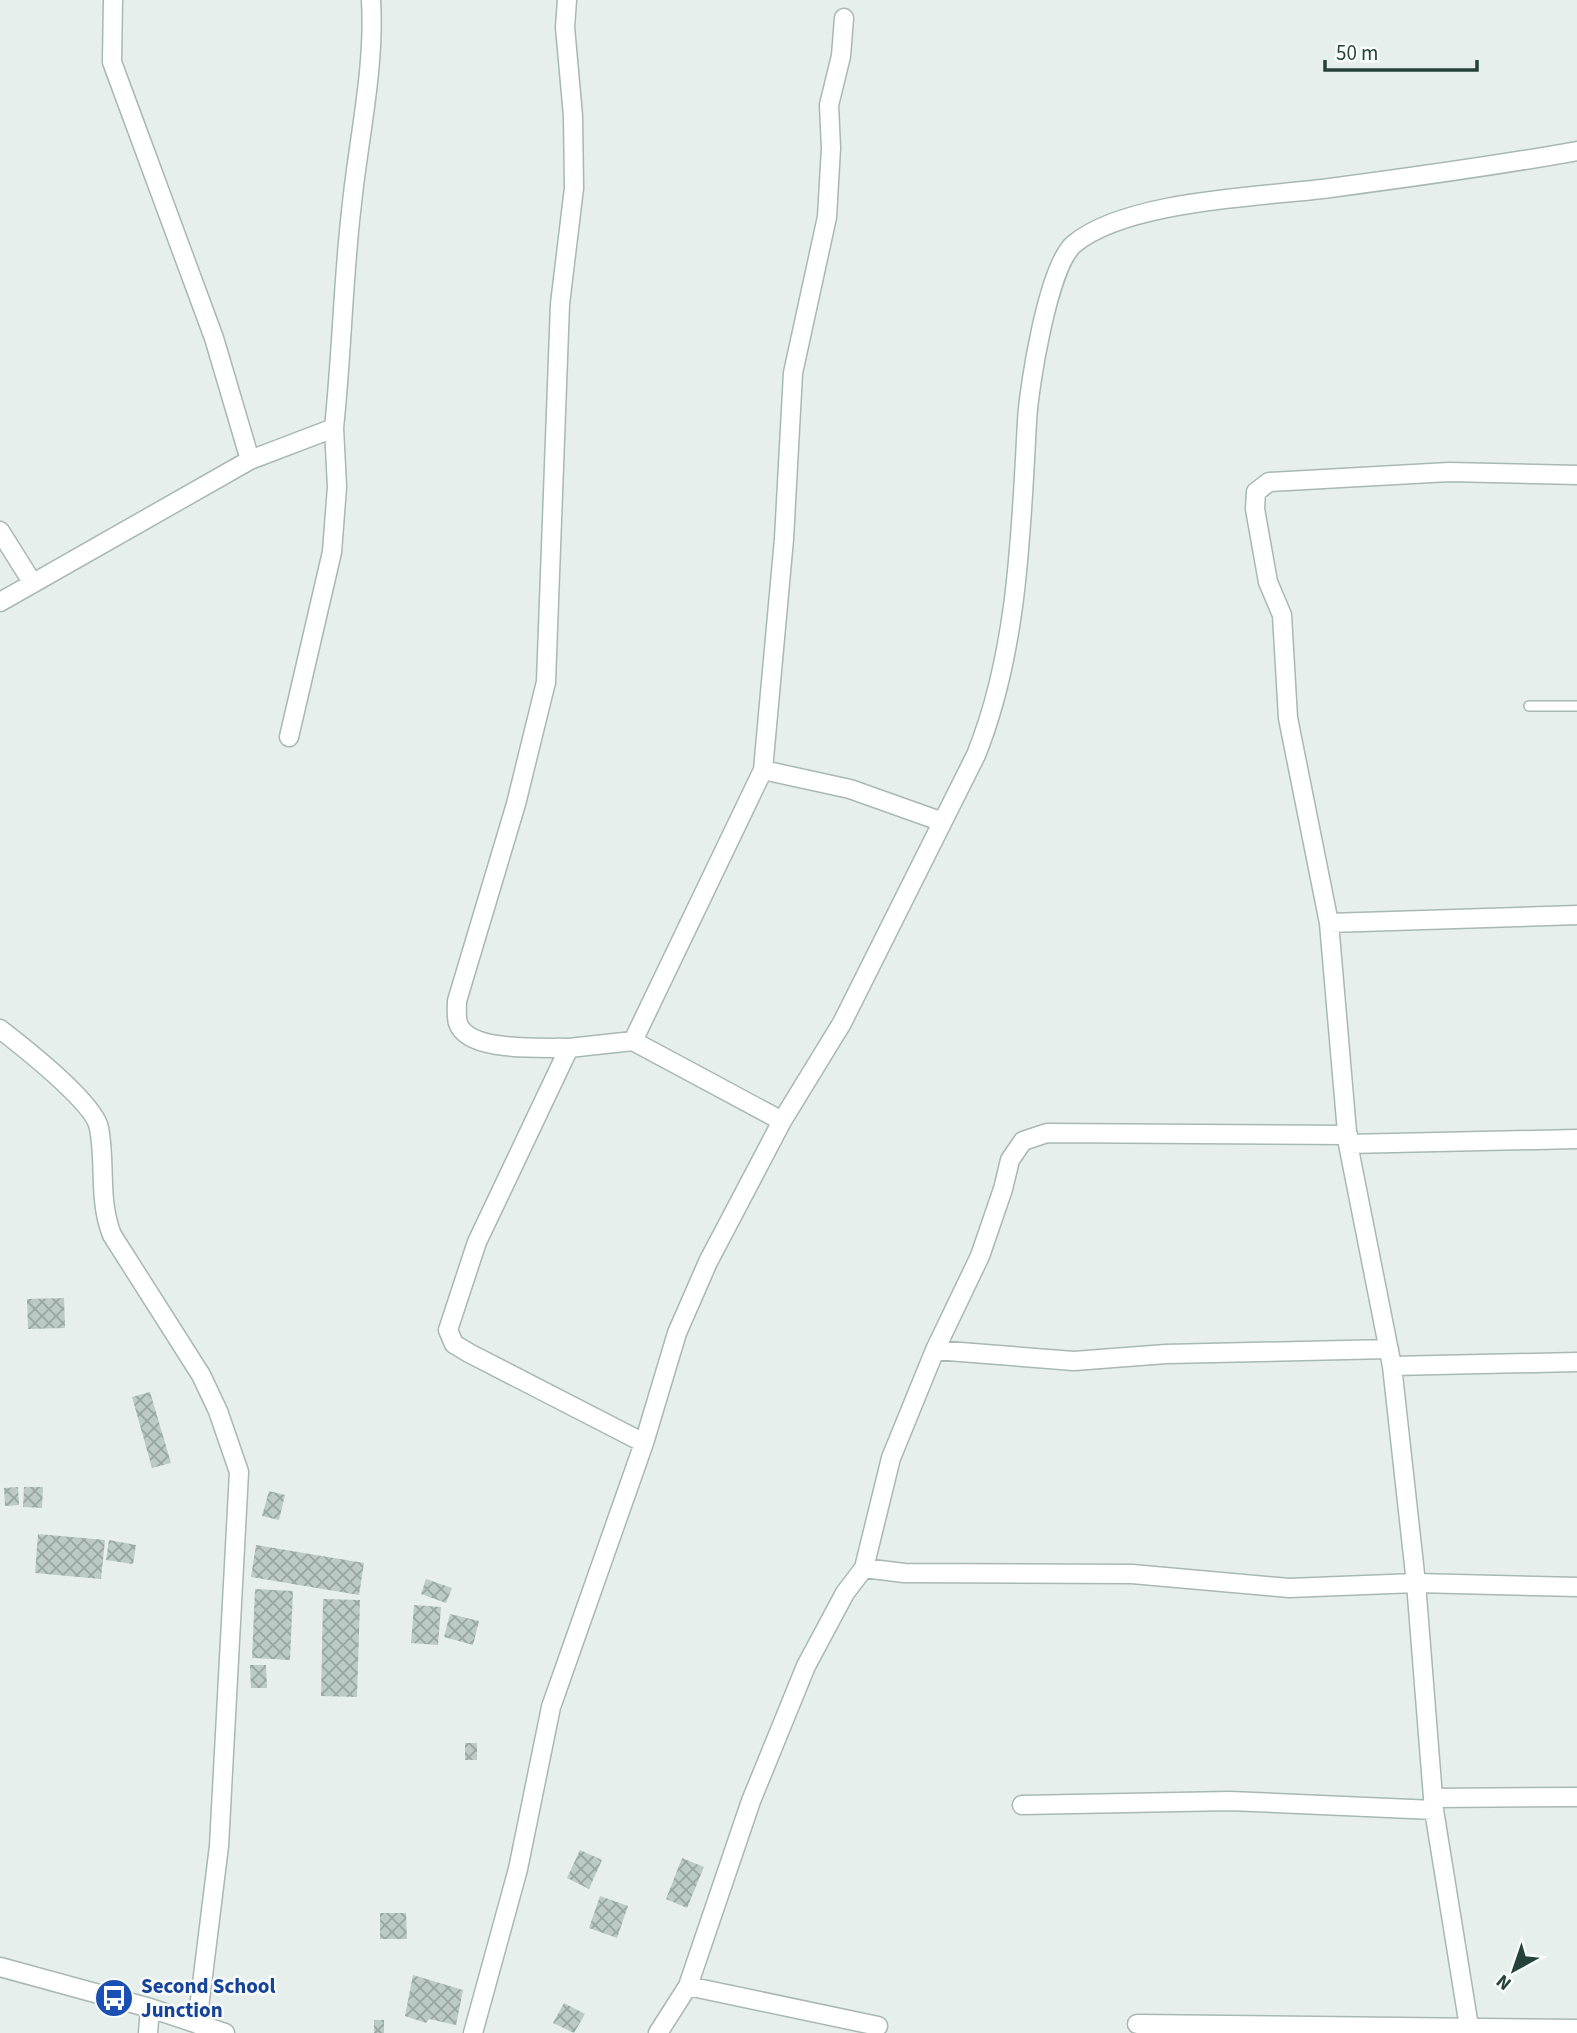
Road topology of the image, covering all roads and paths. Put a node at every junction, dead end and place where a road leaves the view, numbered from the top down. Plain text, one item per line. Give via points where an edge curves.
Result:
1 (113, 0) edge
2 (371, 0) edge
3 (567, 0) edge
4 (844, 18) dead end
5 (1577, 151) edge
6 (334, 428) junction
7 (250, 460) junction
8 (1577, 475) edge
9 (0, 531) edge
10 (33, 582) junction
11 (0, 602) edge
12 (1529, 706) dead end
13 (1577, 706) edge
14 (289, 737) dead end
15 (763, 770) junction
16 (940, 821) junction
17 (1577, 915) edge
18 (1329, 923) junction
19 (0, 1030) edge
20 (633, 1041) junction
21 (569, 1048) junction
22 (782, 1121) junction
23 (1577, 1139) edge
24 (1348, 1140) junction
25 (935, 1350) junction
26 (1391, 1357) junction
27 (1577, 1362) edge
28 (645, 1443) junction
29 (864, 1568) junction
30 (1416, 1583) junction
31 (1577, 1587) edge
32 (1577, 1797) edge
33 (1434, 1804) junction
34 (1022, 1805) dead end
35 (0, 1967) edge
36 (688, 1986) junction
37 (150, 2008) junction
38 (197, 2024) junction
39 (1138, 2024) dead end
40 (878, 2026) dead end
41 (1577, 2029) edge
42 (1469, 2031) edge
43 (148, 2033) edge
44 (225, 2033) edge
45 (473, 2033) edge
46 (658, 2033) edge

1 - 7 street via 112,62 214,338
2 - 6 street via 370,69 351,206
3 - 21 street via 574,188 560,304 546,682 516,804 457,1001 458,1023 466,1035 483,1044
4 - 15 street via 829,105 827,218 793,373 784,539
5 - 16 street via 1163,209 1101,227 1072,246 1057,274 1030,384 1009,628 993,711 976,755
6 - 7 street
6 - 14 street via 337,487 332,552
7 - 10 street
8 - 18 street via 1449,472 1292,480 1269,482 1256,492 1268,582 1282,615 1288,718
9 - 10 street
10 - 11 street
12 - 13 lane
15 - 16 street via 850,789
15 - 20 street
16 - 22 street via 842,1023
17 - 18 street
18 - 24 street
19 - 38 street via 52,1072 99,1125 104,1215 201,1375 239,1472 219,1846
20 - 21 street
20 - 22 street
21 - 28 street via 477,1242 448,1330 454,1344 469,1353
22 - 28 street via 708,1262 677,1333
23 - 24 street
24 - 25 street via 1047,1133 1023,1141 1010,1160 979,1256
24 - 26 street
25 - 26 street via 1073,1361 1166,1354
25 - 29 street via 891,1458
26 - 27 street
26 - 30 street
28 - 45 street via 551,1707 514,1882
29 - 30 street via 904,1573 1132,1574 1289,1588
29 - 36 street via 806,1666 751,1801
30 - 31 street
30 - 33 street
32 - 33 street
33 - 34 street
33 - 42 street
35 - 37 street
36 - 40 street
36 - 46 street
37 - 38 street
37 - 43 street
38 - 44 street
39 - 42 street
41 - 42 street

